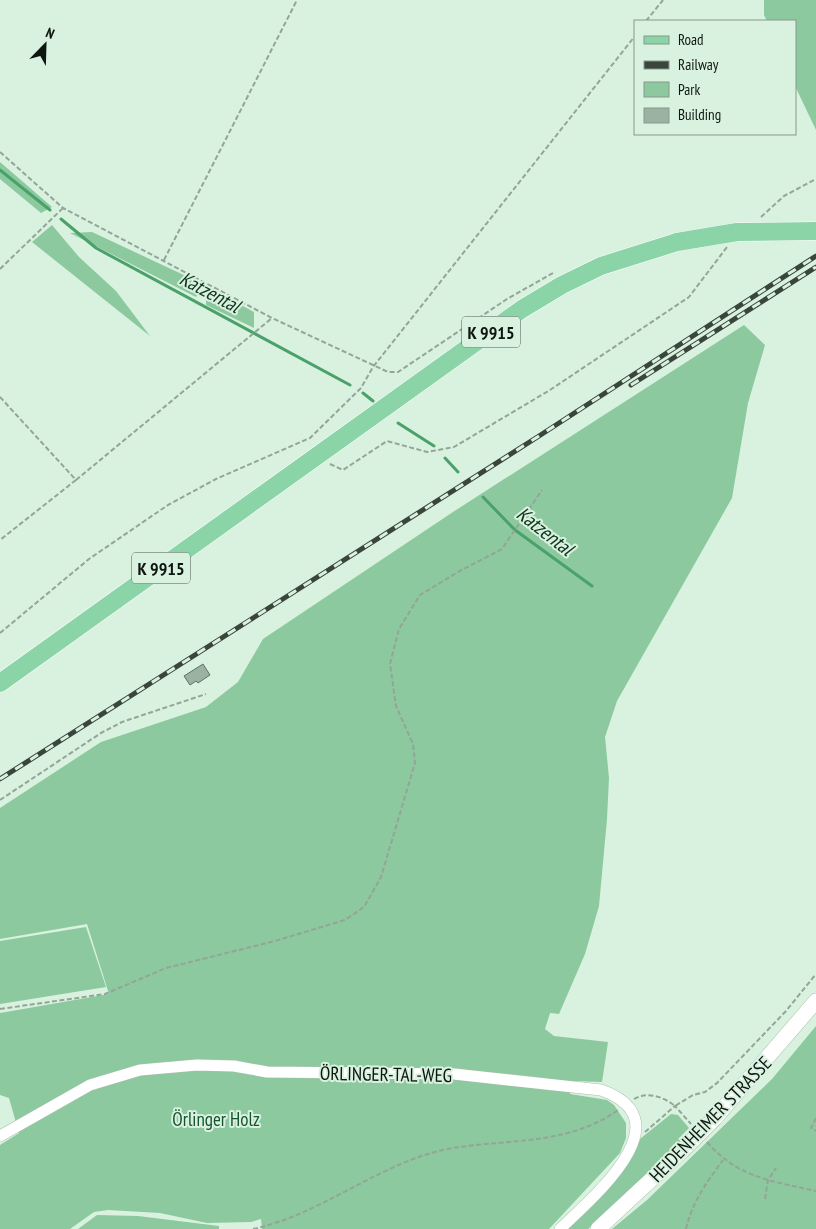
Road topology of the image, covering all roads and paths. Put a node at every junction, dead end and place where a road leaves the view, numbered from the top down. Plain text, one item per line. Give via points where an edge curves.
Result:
1 (297, 0) edge
2 (663, 0) edge
3 (647, 20) edge
4 (634, 37) edge
5 (0, 152) edge
6 (816, 179) edge
7 (63, 208) junction
8 (755, 222) dead end
9 (816, 231) edge
10 (733, 242) dead end
11 (164, 260) junction
12 (0, 269) edge
13 (272, 318) junction
14 (374, 367) junction
15 (398, 372) dead end
16 (0, 397) edge
17 (322, 453) junction
18 (76, 480) junction
19 (542, 490) dead end
20 (0, 540) edge
21 (0, 633) edge
22 (0, 683) edge
23 (206, 694) dead end
24 (0, 800) edge
25 (816, 974) edge
26 (816, 1001) edge
27 (0, 1009) edge
28 (627, 1104) junction
29 (675, 1106) junction
30 (816, 1118) edge
31 (816, 1131) edge
32 (0, 1136) edge
33 (635, 1140) junction
34 (723, 1160) dead end
35 (776, 1168) dead end
36 (736, 1169) dead end
37 (768, 1180) junction
38 (816, 1191) edge
39 (764, 1199) dead end
40 (253, 1229) edge
41 (560, 1229) edge
42 (598, 1229) edge
43 (686, 1229) edge

1 - 11 path
2 - 3 path
4 - 14 path
5 - 7 path
6 - 8 path via 784,196
7 - 11 path
7 - 12 path
9 - 17 main road, K 9915, bridge via 737,232 677,242 601,266 522,309
10 - 17 path via 689,297 550,390 454,447 427,452 388,441 343,470 330,464
11 - 13 path
13 - 14 path
13 - 18 path
14 - 15 path
14 - 21 path via 361,388 310,438 216,479 168,505 89,559
16 - 18 path
17 - 22 main road, K 9915
18 - 20 path
19 - 27 path via 502,549 420,595 399,629 390,664 396,706 413,744 415,764 381,877 364,907 345,920 166,968 106,994
23 - 24 path via 115,726
25 - 29 path via 786,1011 717,1083
26 - 42 main road, HEIDENHEIMER STRASSE, bridge via 715,1118
28 - 29 path via 636,1097 652,1095
28 - 32 street, ÖRLINGER-TAL-WEG via 618,1096 601,1090 454,1074 267,1072 234,1066 197,1065 140,1070 90,1086
28 - 33 street via 636,1120
28 - 40 path via 602,1121 563,1136 452,1148 409,1160 334,1198
29 - 33 path
30 - 31 path via 811,1128
33 - 41 street via 626,1158
34 - 43 path via 691,1209
35 - 37 path
36 - 37 path
37 - 38 path
37 - 39 path

